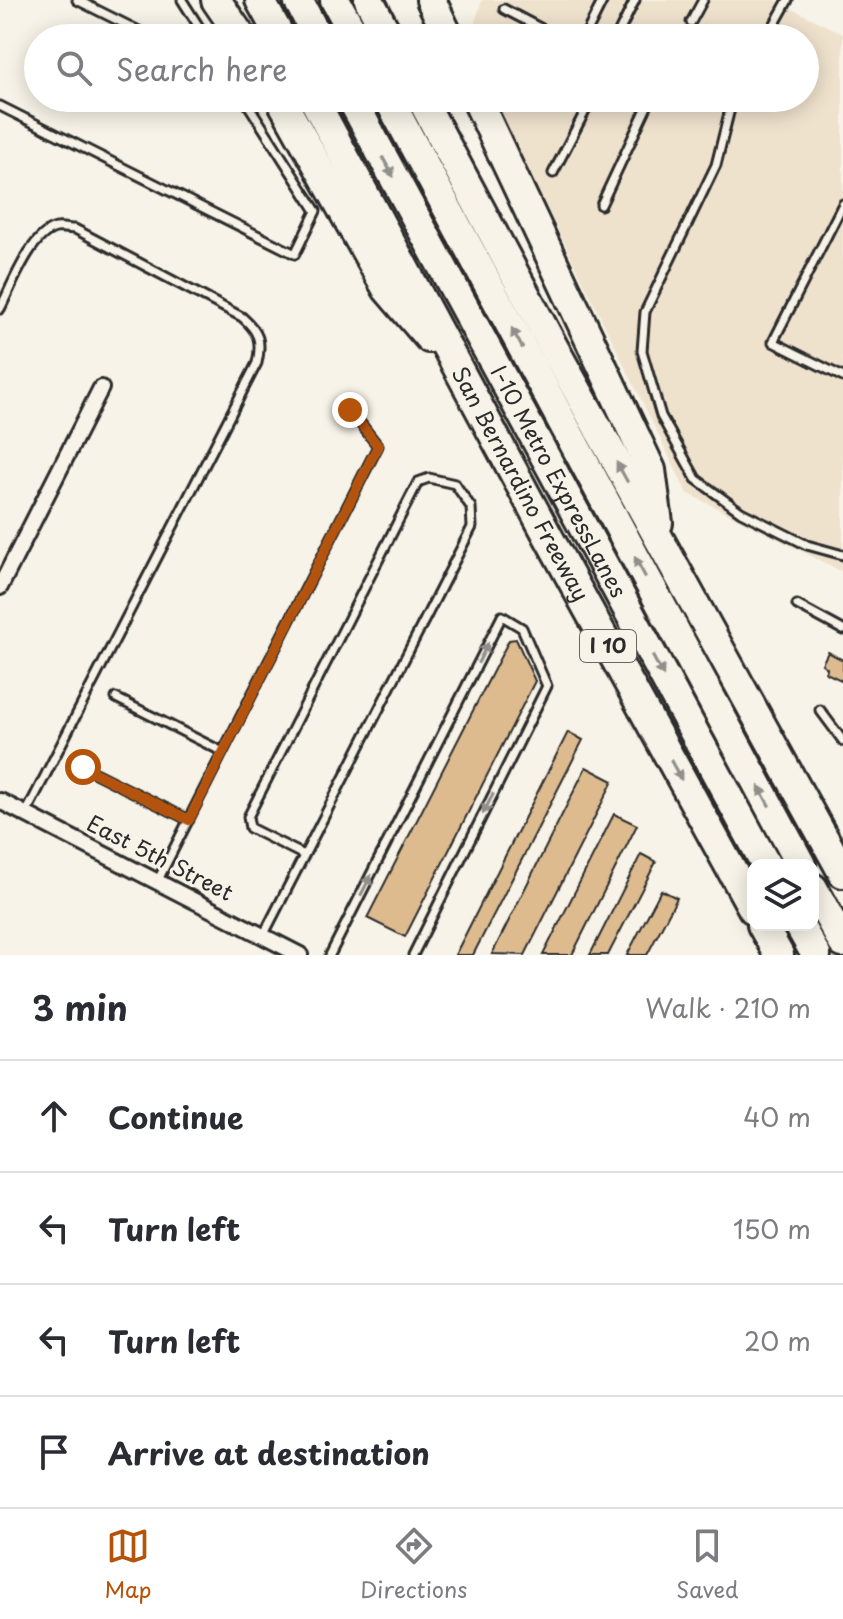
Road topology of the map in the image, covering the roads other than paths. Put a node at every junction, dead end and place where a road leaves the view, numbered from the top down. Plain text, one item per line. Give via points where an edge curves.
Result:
1 (77, 0) edge
2 (182, 0) edge
3 (216, 0) edge
4 (260, 0) edge
5 (298, 0) edge
6 (335, 0) edge
7 (369, 0) edge
8 (431, 0) edge
9 (603, 0) edge
10 (635, 0) edge
11 (703, 0) edge
12 (788, 0) edge
13 (504, 9) dead end
14 (691, 22) dead end
15 (125, 24) edge
16 (197, 24) edge
17 (232, 24) edge
18 (273, 24) edge
19 (311, 24) edge
20 (348, 24) edge
21 (382, 24) edge
22 (442, 24) edge
23 (532, 24) edge
24 (591, 24) edge
25 (623, 24) edge
26 (775, 24) edge
27 (0, 106) edge
28 (253, 112) edge
29 (288, 112) edge
30 (321, 112) edge
31 (359, 112) edge
32 (396, 112) edge
33 (428, 112) edge
34 (483, 112) edge
35 (585, 112) edge
36 (644, 112) edge
37 (729, 112) edge
38 (553, 173) dead end
39 (843, 204) edge
40 (601, 205) dead end
41 (0, 309) edge
42 (843, 377) edge
43 (466, 381) junction
44 (101, 388) dead end
45 (350, 410) dead end
46 (660, 540) junction
47 (843, 555) edge
48 (0, 587) edge
49 (797, 605) dead end
50 (843, 630) edge
51 (116, 698) dead end
52 (820, 710) dead end
53 (843, 741) edge
54 (223, 752) junction
55 (83, 767) dead end
56 (0, 801) edge
57 (25, 814) junction
58 (189, 820) junction
59 (304, 855) junction
60 (763, 859) edge
61 (798, 859) edge
62 (843, 873) edge
63 (157, 882) junction
64 (747, 898) edge
65 (819, 899) edge
66 (765, 931) edge
67 (802, 931) edge
68 (263, 936) junction
69 (843, 943) edge
70 (300, 955) edge
71 (330, 955) edge
72 (413, 955) edge
73 (779, 955) edge
74 (816, 955) edge

1 - 15 lane
2 - 16 lane
3 - 17 highway
4 - 18 highway
5 - 19 highway
6 - 20 highway
7 - 21 highway
8 - 22 highway
9 - 24 lane
10 - 25 lane
11 - 14 lane
12 - 26 lane
13 - 23 lane
27 - 28 lane via 295,254 316,211
29 - 43 highway via 387,289
30 - 43 highway, San Bernardino Freeway / I 10
31 -> 60 highway, I-10 Metro ExpressLanes
61 -> 32 highway, I-10 Metro ExpressLanes
46 -> 33 highway
34 - 46 highway via 651,470
35 - 38 lane
36 - 40 lane
37 - 47 lane via 716,165 645,312 642,351 661,416 696,479 741,512 807,545
39 - 42 lane via 773,342
41 - 57 lane via 42,234 57,227 75,229 242,317 257,330 261,346 257,363
43 -> 64 highway, San Bernardino Freeway / I 10
44 - 48 street
45 - 54 lane via 378,446
46 - 62 highway
49 - 50 lane
51 - 54 lane
52 - 53 lane
54 - 58 lane
55 - 58 lane
56 - 57 street, East 5th Street
57 - 63 street, East 5th Street
58 - 63 lane
59 - 59 lane via 472,527 471,507 455,484 429,478 418,482 248,817 250,828
59 - 68 lane
63 - 68 street, East 5th Street
65 - 69 highway
66 - 73 highway
67 - 74 highway
68 - 70 street, East 5th Street
71 -> 72 lane via 502,616 522,628 547,686

